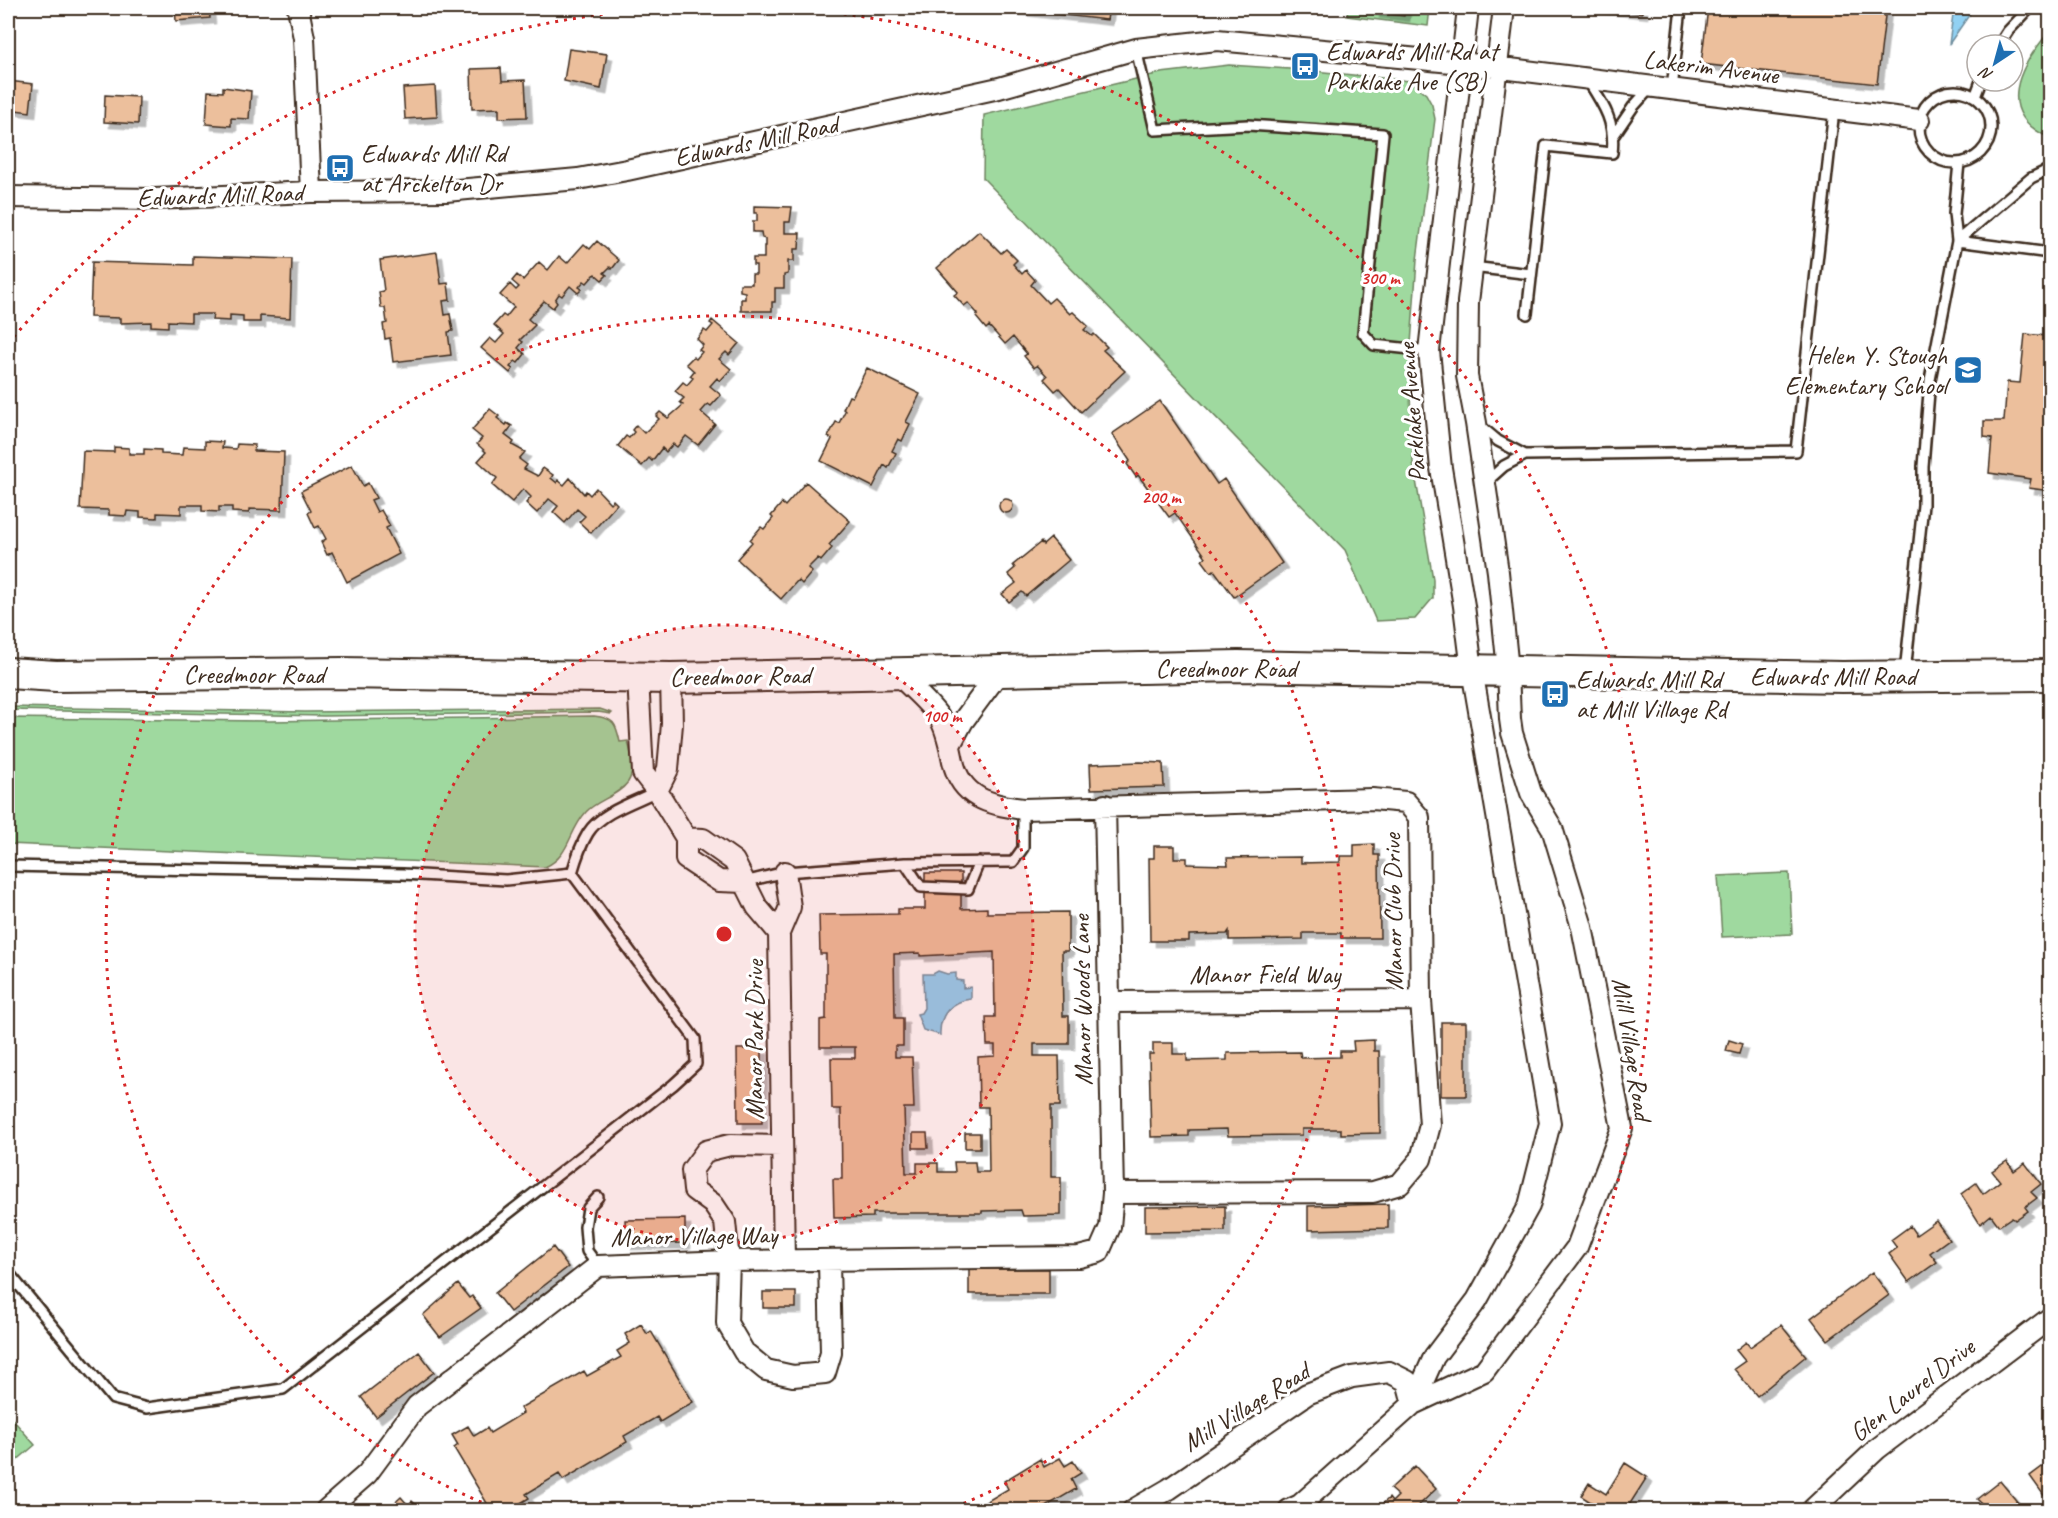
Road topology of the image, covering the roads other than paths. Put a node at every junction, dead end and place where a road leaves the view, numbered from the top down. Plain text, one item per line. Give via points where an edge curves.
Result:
1 (298, 8) edge
2 (1468, 8) edge
3 (1504, 8) edge
4 (1681, 8) edge
5 (2030, 8) edge
6 (2007, 33) edge
7 (1136, 49) junction
8 (1462, 63) junction
9 (1496, 68) junction
10 (1586, 79) junction
11 (1651, 87) junction
12 (1672, 89) junction
13 (1976, 93) edge
14 (1975, 97) junction
15 (1834, 110) junction
16 (1919, 120) junction
17 (1614, 135) junction
18 (1959, 163) junction
19 (2050, 169) edge
20 (311, 192) junction
21 (8, 197) edge
22 (1957, 241) junction
23 (2050, 253) edge
24 (1472, 267) junction
25 (1531, 274) junction
26 (1527, 314) dead end
27 (1429, 351) junction
28 (1476, 423) junction
29 (1525, 455) junction
30 (1485, 483) junction
31 (1472, 670) junction
32 (1508, 670) junction
33 (1000, 671) junction
34 (8, 673) edge
35 (897, 673) junction
36 (2050, 675) edge
37 (1905, 676) junction
38 (638, 677) junction
39 (671, 678) junction
40 (950, 746) junction
41 (657, 791) junction
42 (1105, 805) junction
43 (1023, 809) junction
44 (980, 862) junction
45 (905, 863) junction
46 (8, 866) edge
47 (785, 872) junction
48 (572, 873) junction
49 (744, 882) junction
50 (779, 933) junction
51 (1421, 1000) junction
52 (1109, 1002) junction
53 (781, 1146) junction
54 (1113, 1193) junction
55 (598, 1197) dead end
56 (729, 1261) junction
57 (784, 1261) junction
58 (829, 1261) junction
59 (598, 1266) junction
60 (8, 1272) edge
61 (2050, 1318) edge
62 (1413, 1404) junction
63 (326, 1510) edge
64 (1133, 1510) edge
65 (1289, 1510) edge
66 (1812, 1510) edge

1 - 20 street via 304,38
2 - 8 street, Parklake Avenue
3 - 9 street
4 - 12 lane
5 - 6 lane
7 - 8 street, Edwards Mill Road via 1217,40
7 - 20 street, Edwards Mill Road via 999,88 578,179 446,191
7 - 27 lane via 1155,130 1248,124 1383,134 1363,333 1374,345
8 - 9 street, Edwards Mill Road
8 - 27 street, Parklake Avenue
9 - 10 street, Lakerim Avenue
9 - 24 street
10 - 11 street, Lakerim Avenue
10 - 17 lane via 1601,100
11 - 12 street, Lakerim Avenue
11 - 17 lane
12 - 15 street, Lakerim Avenue
13 - 14 lane
14 - 16 lane via 1964,92 1941,93 1923,109
14 - 18 lane via 1989,114 1990,135 1979,154
15 - 16 street, Lakerim Avenue
15 - 29 lane via 1796,451
16 - 18 lane via 1926,148 1941,160
17 - 25 lane via 1612,153 1546,146
18 - 22 lane via 1954,214
19 - 22 lane via 2031,178
20 - 21 street, Edwards Mill Road via 154,199
22 - 23 lane
22 - 37 lane via 1930,380 1923,505
24 - 25 lane
24 - 28 street via 1467,376
25 - 26 lane
27 - 31 street, Parklake Avenue via 1441,468
28 - 29 lane via 1498,441
28 - 30 street
29 - 30 lane via 1504,466
30 - 32 street
31 - 32 main road, Edwards Mill Road
31 - 33 main road, Creedmoor Road via 1238,666
31 - 62 street, Mill Village Road via 1550,1123 1529,1206 1477,1300 1434,1357
32 - 37 main road, Edwards Mill Road
32 - 62 street, Mill Village Road via 1512,733 1531,793 1552,828 1582,927 1622,1128 1577,1247 1484,1371
33 - 35 main road, Creedmoor Road
33 - 40 street via 963,721
34 - 38 main road, Creedmoor Road
35 - 39 main road, Creedmoor Road
35 - 40 street, Manor Club Drive via 939,717
36 - 37 main road, Edwards Mill Road
38 - 39 main road, Creedmoor Road
38 - 41 street, Manor Park Drive via 644,772
39 - 41 street via 668,769
40 - 43 street, Manor Club Drive via 955,769 972,795 997,806
41 - 48 lane via 606,816 589,830
41 - 49 street, Manor Park Drive via 686,838 703,839 734,861
42 - 43 street, Manor Club Drive
42 - 51 street, Manor Club Drive via 1372,799 1406,802 1419,817
42 - 52 street, Manor Woods Lane
43 - 44 lane via 1023,848 1013,862
44 - 45 lane
44 - 45 lane via 968,889 921,887
45 - 47 lane
46 - 48 lane via 403,874 506,880
47 - 49 lane
47 - 50 street, Manor Park Drive via 790,907
48 - 60 lane via 695,1039 696,1064 284,1389 147,1408 113,1399
49 - 50 street, Manor Park Drive via 757,907
50 - 53 street, Manor Park Drive
51 - 52 street, Manor Field Way
51 - 54 street, Manor Club Drive via 1430,1125 1421,1159 1400,1184 1373,1192
52 - 54 street, Manor Woods Lane
53 - 56 street, Manor Park Drive via 729,1145 706,1151 692,1170 694,1190 713,1204 725,1222
53 - 57 street, Manor Park Drive
54 - 58 street, Manor Village Way via 1110,1227 1099,1252 1079,1257
55 - 59 lane via 588,1208 585,1227 587,1251
56 - 57 street, Manor Village Way
56 - 58 street, Manor Park Drive via 727,1323 744,1352 766,1370 793,1376 825,1372 831,1353
56 - 59 street, Manor Village Way
57 - 58 street, Manor Village Way
59 - 63 street, Manor Village Way via 417,1406 367,1474
61 - 66 street, Glen Laurel Drive via 1877,1449
62 - 64 street, Mill Village Road via 1407,1382 1389,1372 1352,1377 1307,1394
62 - 65 street, Mill Village Road via 1300,1505

